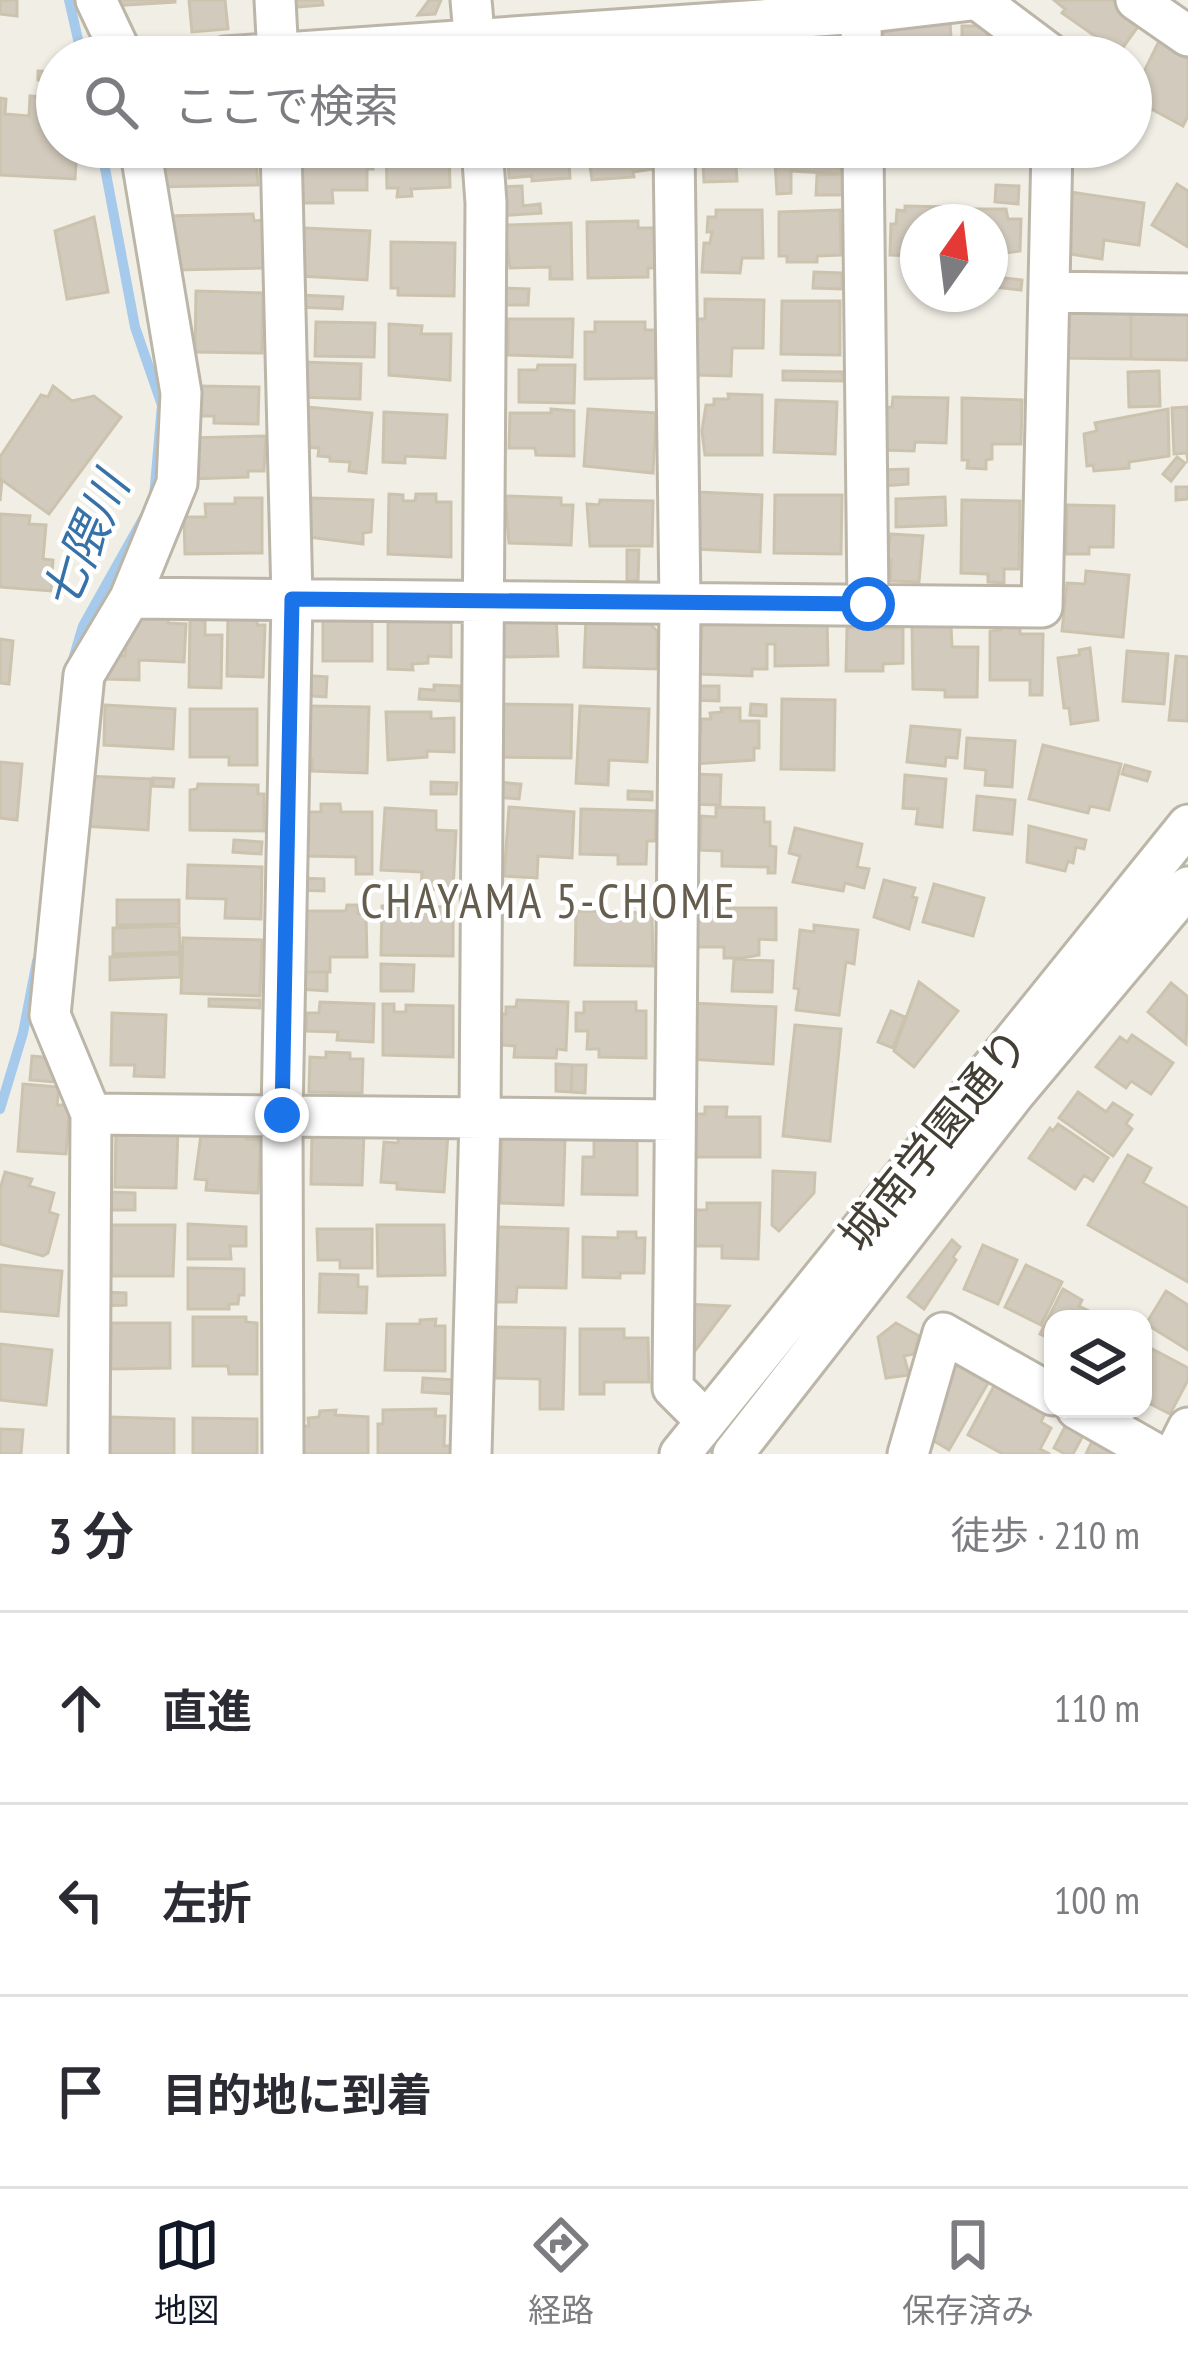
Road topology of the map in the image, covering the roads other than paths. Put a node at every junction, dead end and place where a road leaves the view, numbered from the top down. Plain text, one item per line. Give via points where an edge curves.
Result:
1 (96, 0) edge
2 (274, 0) edge
3 (471, 0) edge
4 (975, 0) edge
5 (1136, 0) edge
6 (861, 6) edge
7 (1030, 16) edge
8 (672, 28) edge
9 (113, 36) edge
10 (277, 36) edge
11 (475, 36) edge
12 (594, 36) edge
13 (862, 36) edge
14 (1188, 36) edge
15 (144, 168) edge
16 (281, 168) edge
17 (484, 168) edge
18 (674, 168) edge
19 (863, 168) edge
20 (1052, 168) edge
21 (1049, 292) junction
22 (1188, 294) edge
23 (130, 598) junction
24 (292, 599) junction
25 (484, 601) junction
26 (680, 603) junction
27 (868, 604) junction
28 (1188, 825) edge
29 (1188, 887) edge
30 (91, 1114) junction
31 (282, 1115) junction
32 (480, 1118) junction
33 (675, 1120) junction
34 (1044, 1390) edge
35 (1093, 1418) edge
36 (706, 1420) junction
37 (1188, 1427) edge
38 (88, 1454) edge
39 (283, 1454) edge
40 (471, 1454) edge
41 (680, 1454) edge
42 (733, 1454) edge
43 (908, 1454) edge
44 (1156, 1454) edge
45 (1174, 1454) edge

1 - 9 street
2 - 10 street
3 - 11 street
4 - 6 street
4 - 7 street
5 - 14 street
6 - 8 street
6 - 13 street
8 - 12 street
15 - 23 street via 181,393 177,483
16 - 24 street
17 - 25 street
18 - 26 street
19 - 27 street
20 - 21 street
21 - 22 street
21 - 27 street via 1042,607
23 - 24 street
23 - 30 street via 84,675 50,1015
24 - 25 street
24 - 31 street
25 - 26 street
25 - 32 street
26 - 27 street
26 - 33 street
28 - 36 street, 城南学園通り
29 - 42 street, 城南学園通り
30 - 31 street
30 - 38 street
31 - 32 street
31 - 39 street
32 - 33 street
32 - 40 street
33 - 36 street via 673,1388
34 - 43 street via 944,1334
35 - 44 street
36 - 41 street, 城南学園通り
37 - 45 street

